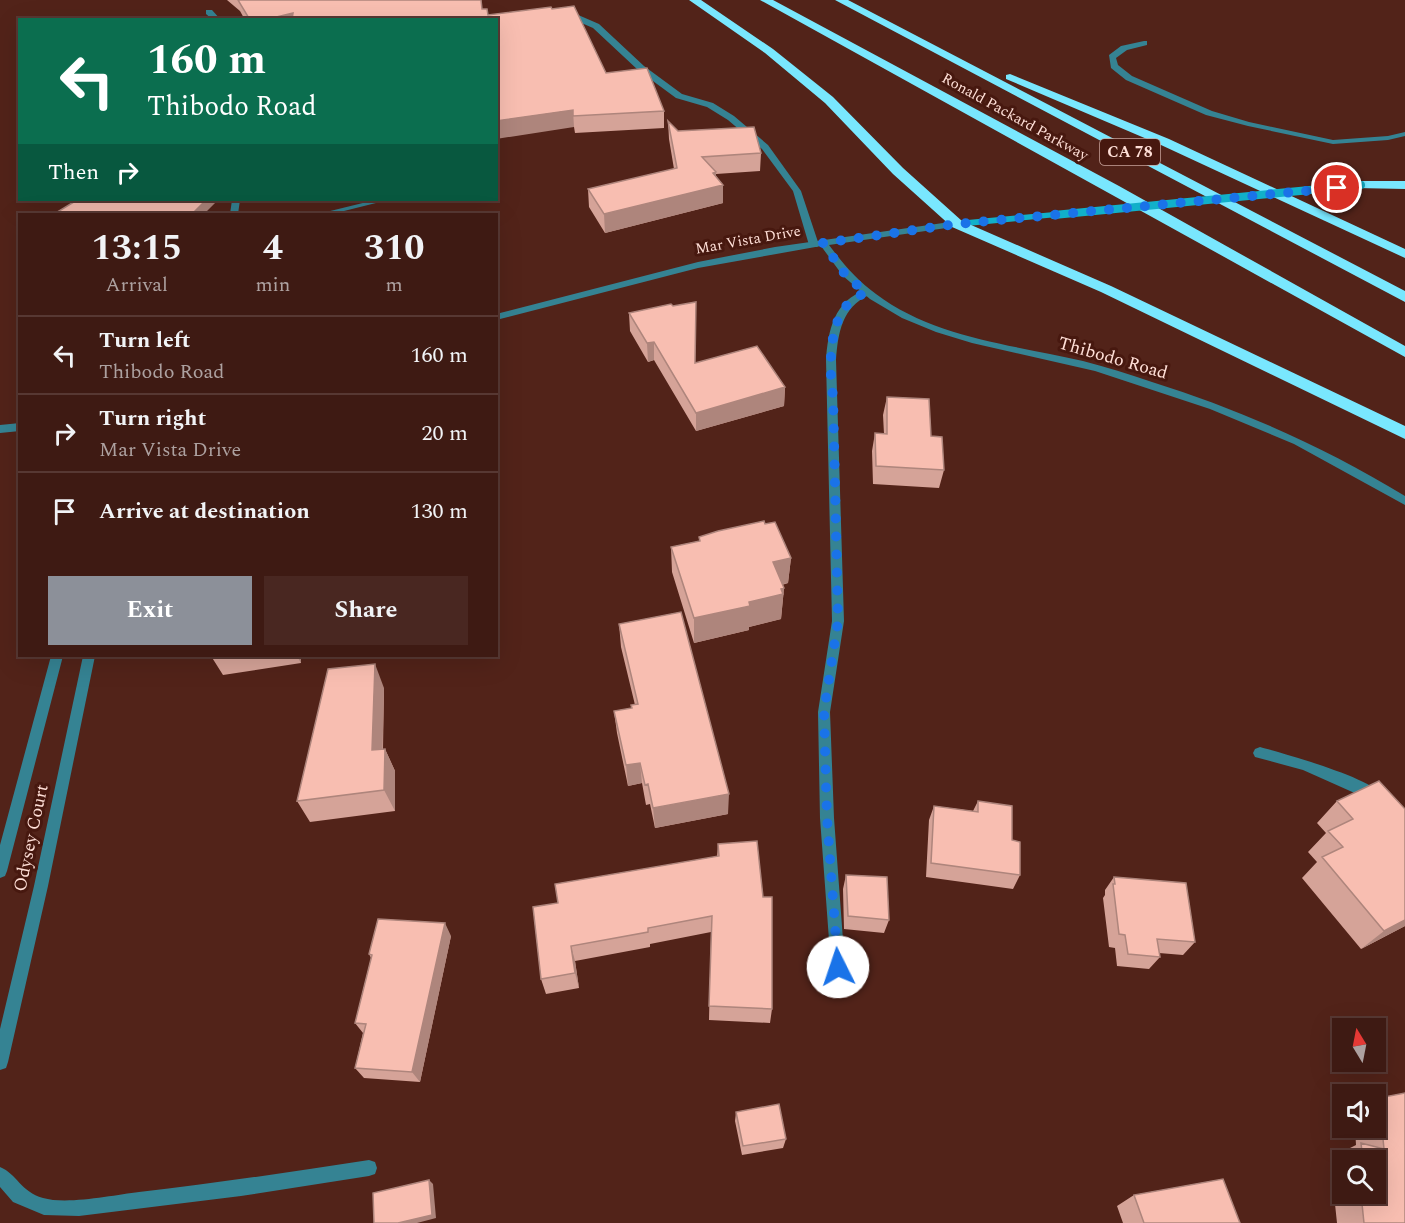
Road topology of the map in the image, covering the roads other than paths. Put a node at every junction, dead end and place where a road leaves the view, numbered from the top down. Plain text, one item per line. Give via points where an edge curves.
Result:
1 (694, 0) edge
2 (765, 0) edge
3 (840, 0) edge
4 (210, 12) dead end
5 (565, 12) edge
6 (216, 18) edge
7 (896, 30) junction
8 (1144, 43) dead end
9 (1405, 134) edge
10 (1405, 183) edge
11 (1361, 185) joint
12 (380, 201) edge
13 (326, 213) edge
14 (957, 224) junction
15 (818, 244) junction
16 (1405, 254) edge
17 (866, 292) junction
18 (1405, 297) edge
19 (498, 316) edge
20 (1405, 352) edge
21 (18, 427) edge
22 (0, 429) edge
23 (1405, 433) edge
24 (1405, 501) edge
25 (57, 657) edge
26 (89, 657) edge
27 (1260, 753) dead end
28 (1386, 804) edge
29 (0, 871) edge
30 (838, 967) dead end
31 (0, 1062) edge
32 (369, 1168) dead end
33 (0, 1175) edge

1 - 14 highway via 769,51 829,100
2 - 20 highway, Ronald Packard Parkway / CA 78
3 - 7 highway, Ronald Packard Parkway / CA 78
4 - 6 street
5 - 15 street, Thibodo Road via 596,26 641,68 679,96 710,105 765,147 797,191
7 - 16 highway via 1165,142
7 - 18 highway, Ronald Packard Parkway / CA 78
8 - 9 street via 1125,48 1112,57 1114,66 1129,78 1209,113 1333,142
10 - 11 highway
11 - 14 main road, Mar Vista Drive, bridge
12 - 13 street
14 - 15 street, Mar Vista Drive
14 - 23 highway via 1127,299
15 - 17 street, Thibodo Road
15 - 19 street, Mar Vista Drive via 698,265
17 - 24 street, Thibodo Road via 892,310 936,329 1088,366 1185,396 1272,429
17 - 30 street via 850,302 840,315 829,374 833,396 838,621 824,712
21 - 22 street
25 - 29 street
26 - 31 street, Odysey Court
27 - 28 street via 1305,765 1368,791
32 - 33 street via 79,1208 44,1207 19,1196

